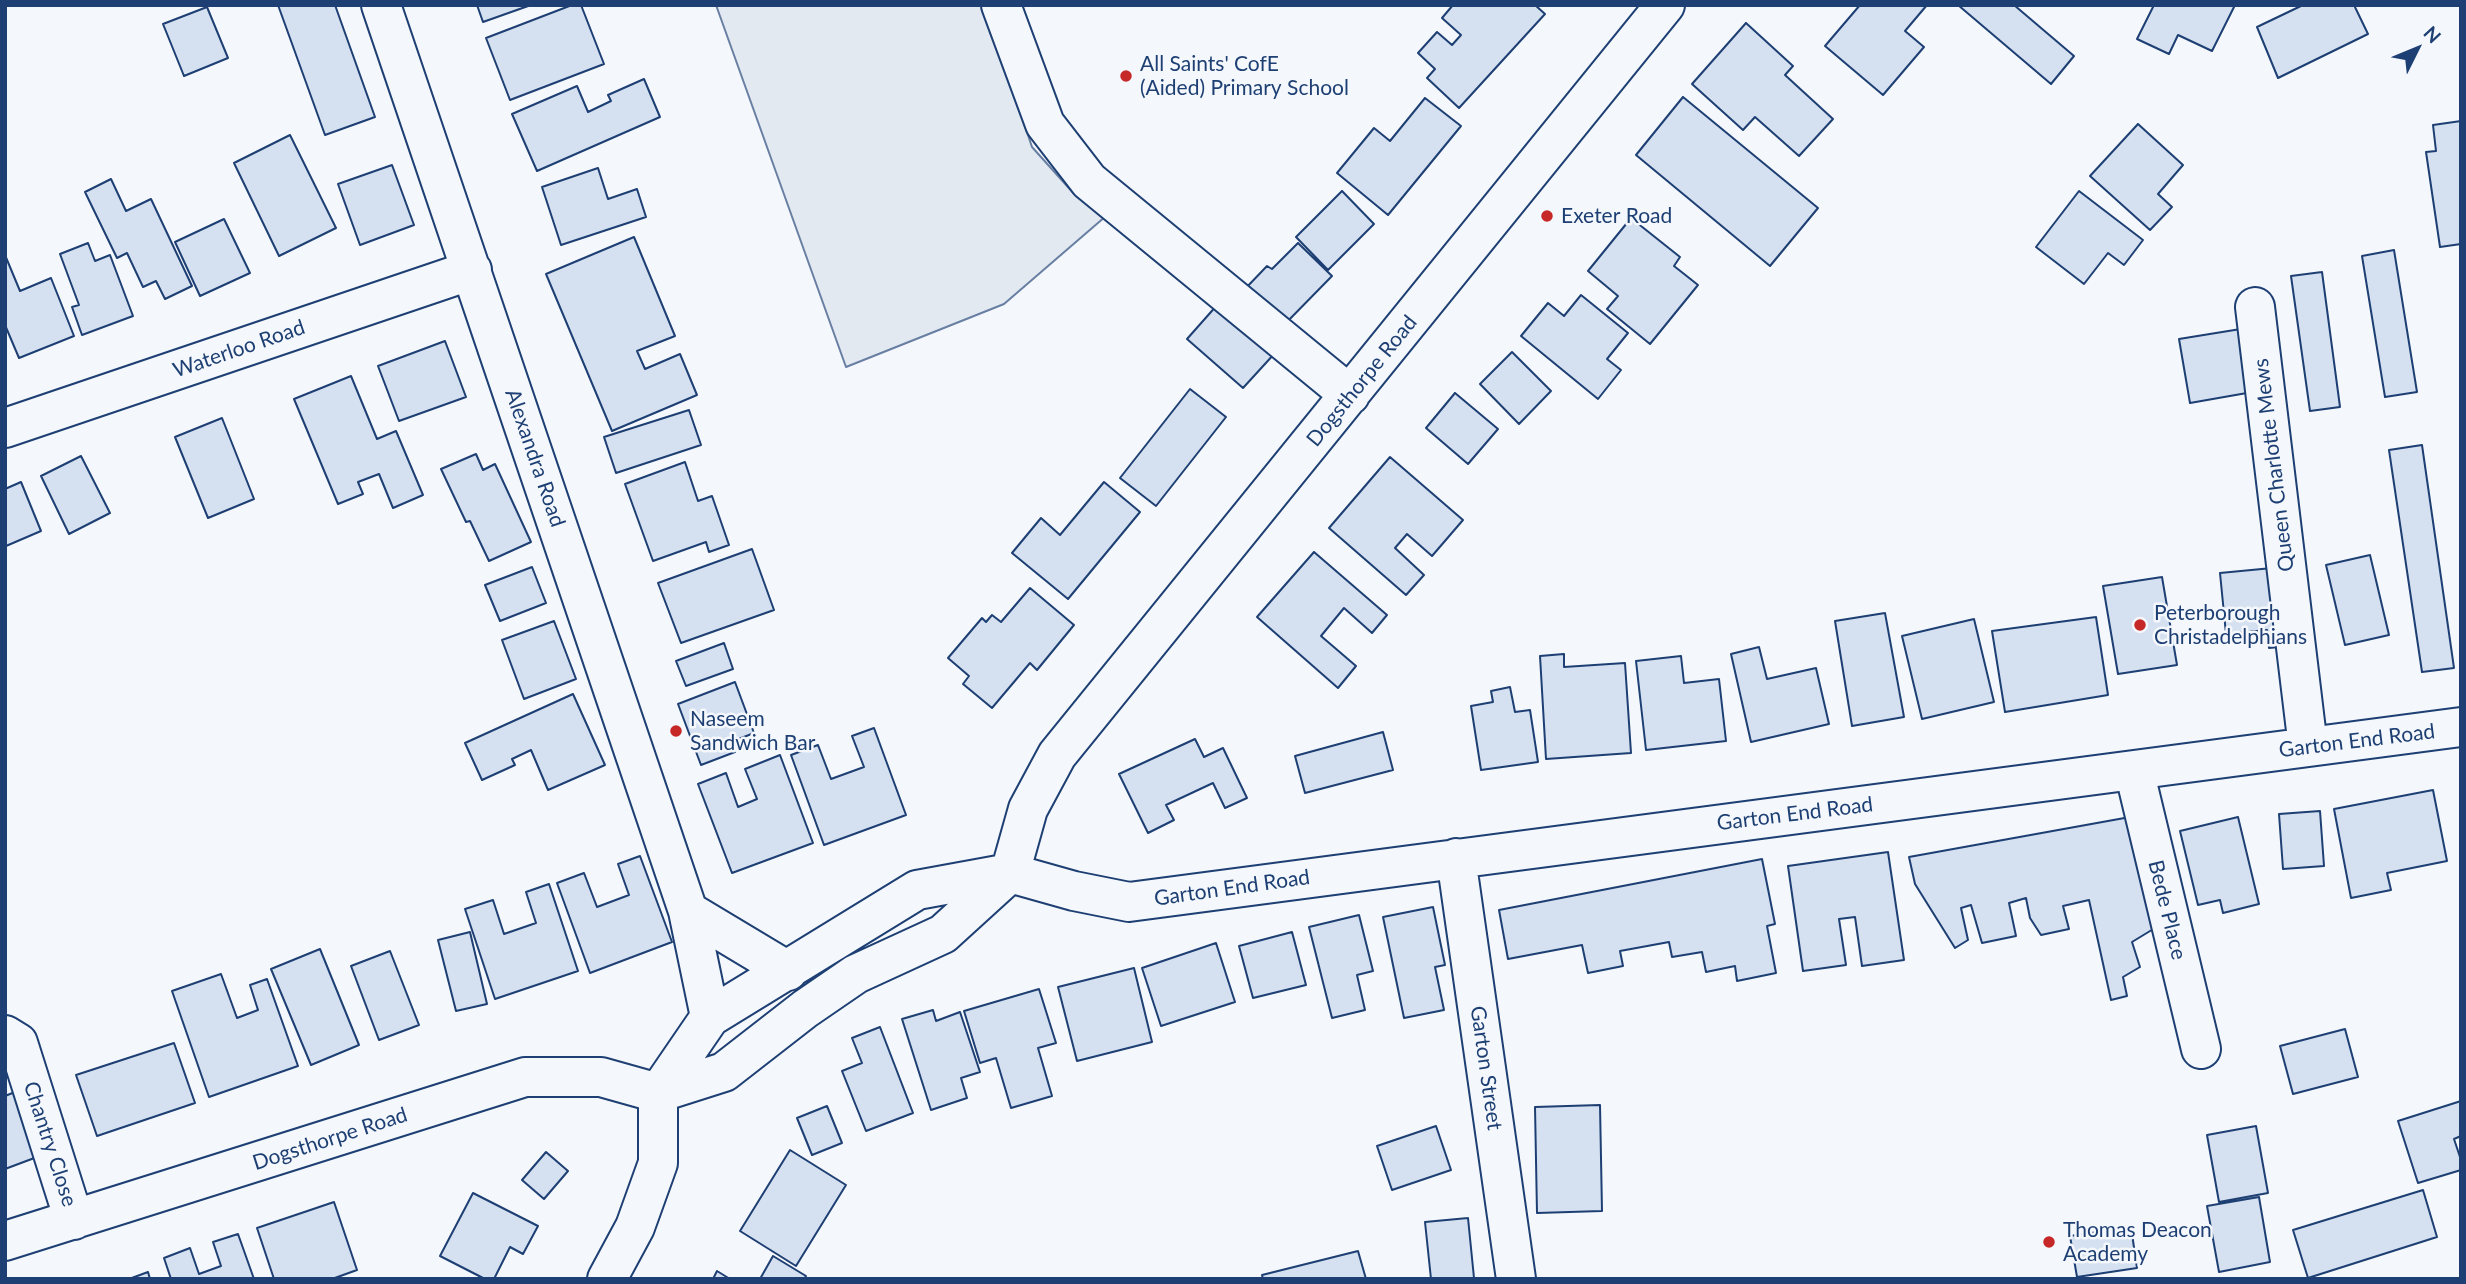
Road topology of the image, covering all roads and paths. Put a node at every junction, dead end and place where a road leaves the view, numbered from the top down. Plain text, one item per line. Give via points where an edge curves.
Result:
1 (381, 5) edge
2 (1001, 5) edge
3 (1665, 5) edge
4 (472, 270) junction
5 (2255, 307) dead end
6 (1350, 395) junction
7 (5, 428) edge
8 (2461, 727) edge
9 (2308, 747) junction
10 (2134, 770) junction
11 (1456, 858) junction
12 (1010, 873) junction
13 (688, 911) junction
14 (789, 971) junction
15 (710, 1017) junction
16 (5, 1035) edge
17 (2201, 1049) dead end
18 (658, 1093) junction
19 (75, 1220) junction
20 (5, 1241) edge
21 (607, 1279) edge
22 (1516, 1279) edge

1 - 4 street, Alexandra Road
2 - 6 street via 1045,124 1089,181
3 - 6 street, Dogsthorpe Road
4 - 7 street, Waterloo Road
4 - 13 street, Alexandra Road
5 - 9 street, Queen Charlotte Mews
6 - 12 street, Dogsthorpe Road via 1057,755 1028,809
8 - 9 street, Garton End Road
9 - 10 street, Garton End Road
10 - 11 street, Garton End Road
10 - 17 street, Bede Place
11 - 12 street, Garton End Road via 1129,902
11 - 22 street, Garton Street
12 - 14 street via 917,890
12 - 18 street via 943,934 856,974 724,1072
13 - 14 street
13 - 15 street, Alexandra Road
14 - 15 street
15 - 18 street
16 - 19 street, Chantry Close via 18,1043
18 - 19 street, Dogsthorpe Road via 601,1077 525,1077
18 - 21 street via 658,1163 635,1227
19 - 20 street, Dogsthorpe Road

